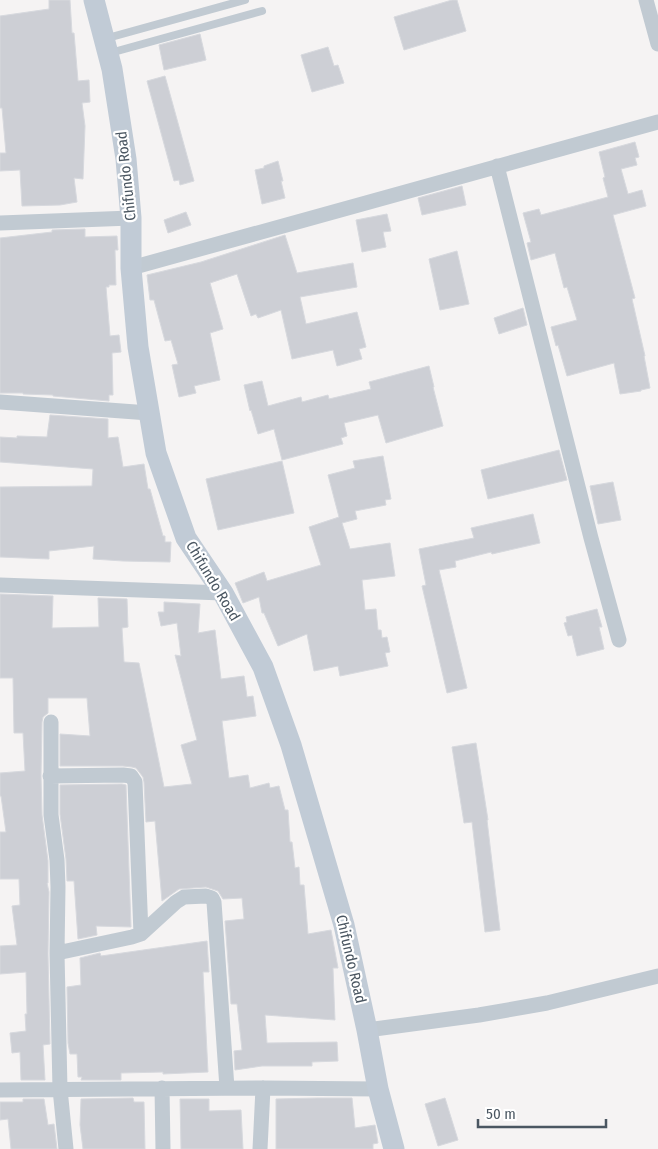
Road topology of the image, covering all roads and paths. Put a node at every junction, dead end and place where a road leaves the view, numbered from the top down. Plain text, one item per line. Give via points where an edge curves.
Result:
1 (94, 0) edge
2 (245, 0) edge
3 (646, 0) edge
4 (262, 11) dead end
5 (658, 44) edge
6 (105, 46) junction
7 (658, 122) edge
8 (497, 166) junction
9 (131, 218) junction
10 (0, 223) edge
11 (131, 268) junction
12 (0, 402) edge
13 (149, 413) junction
14 (0, 585) edge
15 (223, 593) junction
16 (619, 640) dead end
17 (50, 722) dead end
18 (50, 776) junction
19 (141, 934) junction
20 (57, 953) junction
21 (658, 976) edge
22 (367, 1030) junction
23 (162, 1088) junction
24 (227, 1088) junction
25 (263, 1088) junction
26 (60, 1089) junction
27 (378, 1089) junction
28 (0, 1090) edge
29 (66, 1149) edge
30 (163, 1149) edge
31 (260, 1149) edge
32 (394, 1149) edge

1 - 6 street, Chifundo Road
2 - 6 lane
3 - 5 street
4 - 6 lane
6 - 9 street, Chifundo Road via 126,159
7 - 8 street
8 - 11 street
8 - 16 street
9 - 10 street
9 - 11 street, Chifundo Road
11 - 13 street, Chifundo Road via 138,347
12 - 13 street
13 - 15 street, Chifundo Road via 156,453 186,538
14 - 15 street
15 - 22 street, Chifundo Road via 263,668 291,745 344,925
17 - 18 street
18 - 19 street via 123,775 131,776 135,782
18 - 20 street via 57,860
19 - 20 street
19 - 24 street via 184,897 212,898
20 - 26 street
21 - 22 street via 547,1003
22 - 27 street, Chifundo Road
23 - 24 street
23 - 26 street
23 - 30 street
24 - 25 street
25 - 27 street
25 - 31 street
26 - 28 street
26 - 29 street
27 - 32 street, Chifundo Road

